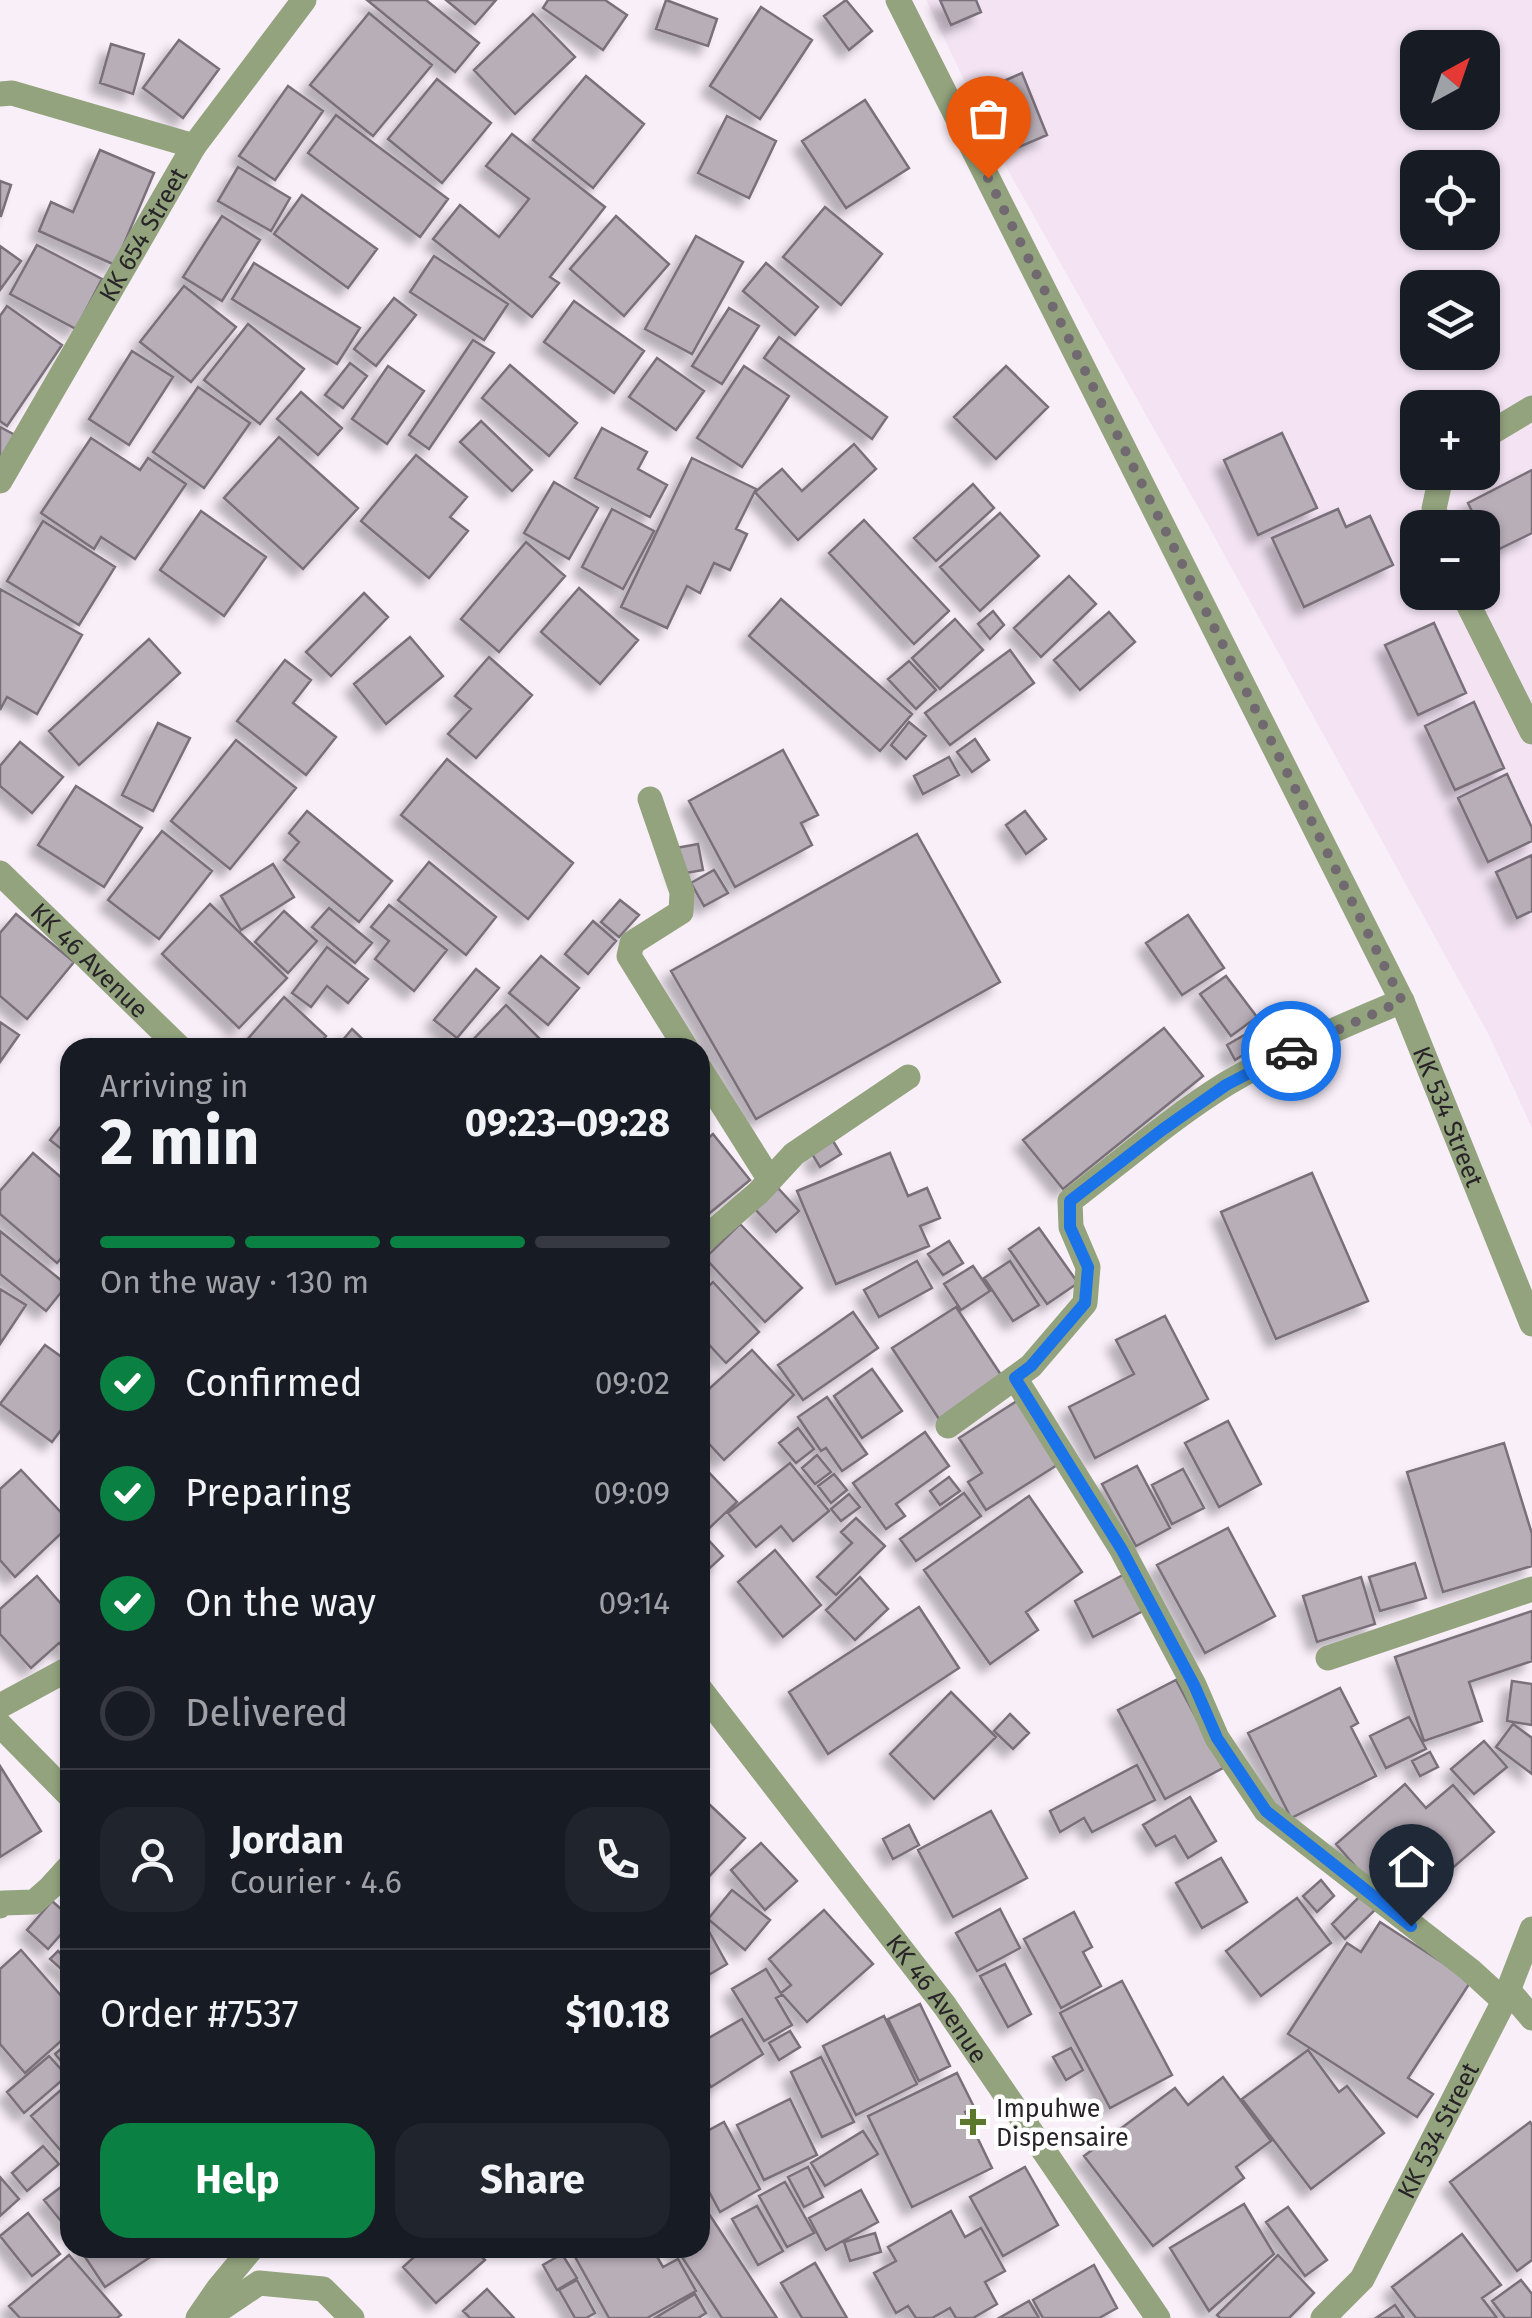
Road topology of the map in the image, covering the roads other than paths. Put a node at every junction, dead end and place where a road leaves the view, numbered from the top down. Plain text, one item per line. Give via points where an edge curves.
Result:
1 (304, 0) edge
2 (898, 0) edge
3 (0, 94) edge
4 (194, 146) junction
5 (1532, 408) edge
6 (1500, 427) edge
7 (0, 482) edge
8 (1471, 610) edge
9 (1532, 732) edge
10 (650, 798) dead end
11 (0, 873) edge
12 (1402, 1001) junction
13 (170, 1038) edge
14 (680, 1038) edge
15 (908, 1077) dead end
16 (710, 1085) edge
17 (770, 1180) junction
18 (710, 1235) edge
19 (1532, 1324) edge
20 (1015, 1378) junction
21 (948, 1426) dead end
22 (1532, 1590) edge
23 (1328, 1658) dead end
24 (60, 1673) edge
25 (710, 1702) edge
26 (0, 1706) edge
27 (0, 1724) edge
28 (60, 1786) edge
29 (60, 1877) edge
30 (0, 1906) edge
31 (1532, 1929) edge
32 (1506, 1996) junction
33 (1532, 2018) edge
34 (244, 2258) edge
35 (198, 2318) edge
36 (207, 2318) edge
37 (352, 2318) edge
38 (1158, 2318) edge
39 (1323, 2318) edge

1 - 4 street, KK 654 Street
2 - 12 street, KK 534 Street
3 - 4 street
4 - 7 street, KK 654 Street
5 - 6 street
8 - 9 street
10 - 14 street via 682,892 681,912 632,943 629,956
11 - 13 street, KK 46 Avenue
12 - 19 street, KK 534 Street
12 - 20 street via 1226,1085 1070,1201 1070,1227 1088,1267 1085,1303
15 - 17 street via 794,1154
16 - 17 street
17 - 18 street
20 - 21 street
20 - 32 street via 1122,1550 1217,1738 1266,1811
22 - 23 street
24 - 26 street
25 - 38 street, KK 46 Avenue via 945,2006
27 - 28 street
29 - 30 street via 34,1902
31 - 32 street, KK 534 Street
32 - 33 street
32 - 39 street, KK 534 Street via 1362,2279
34 - 35 street
36 - 37 street via 259,2283 322,2290

